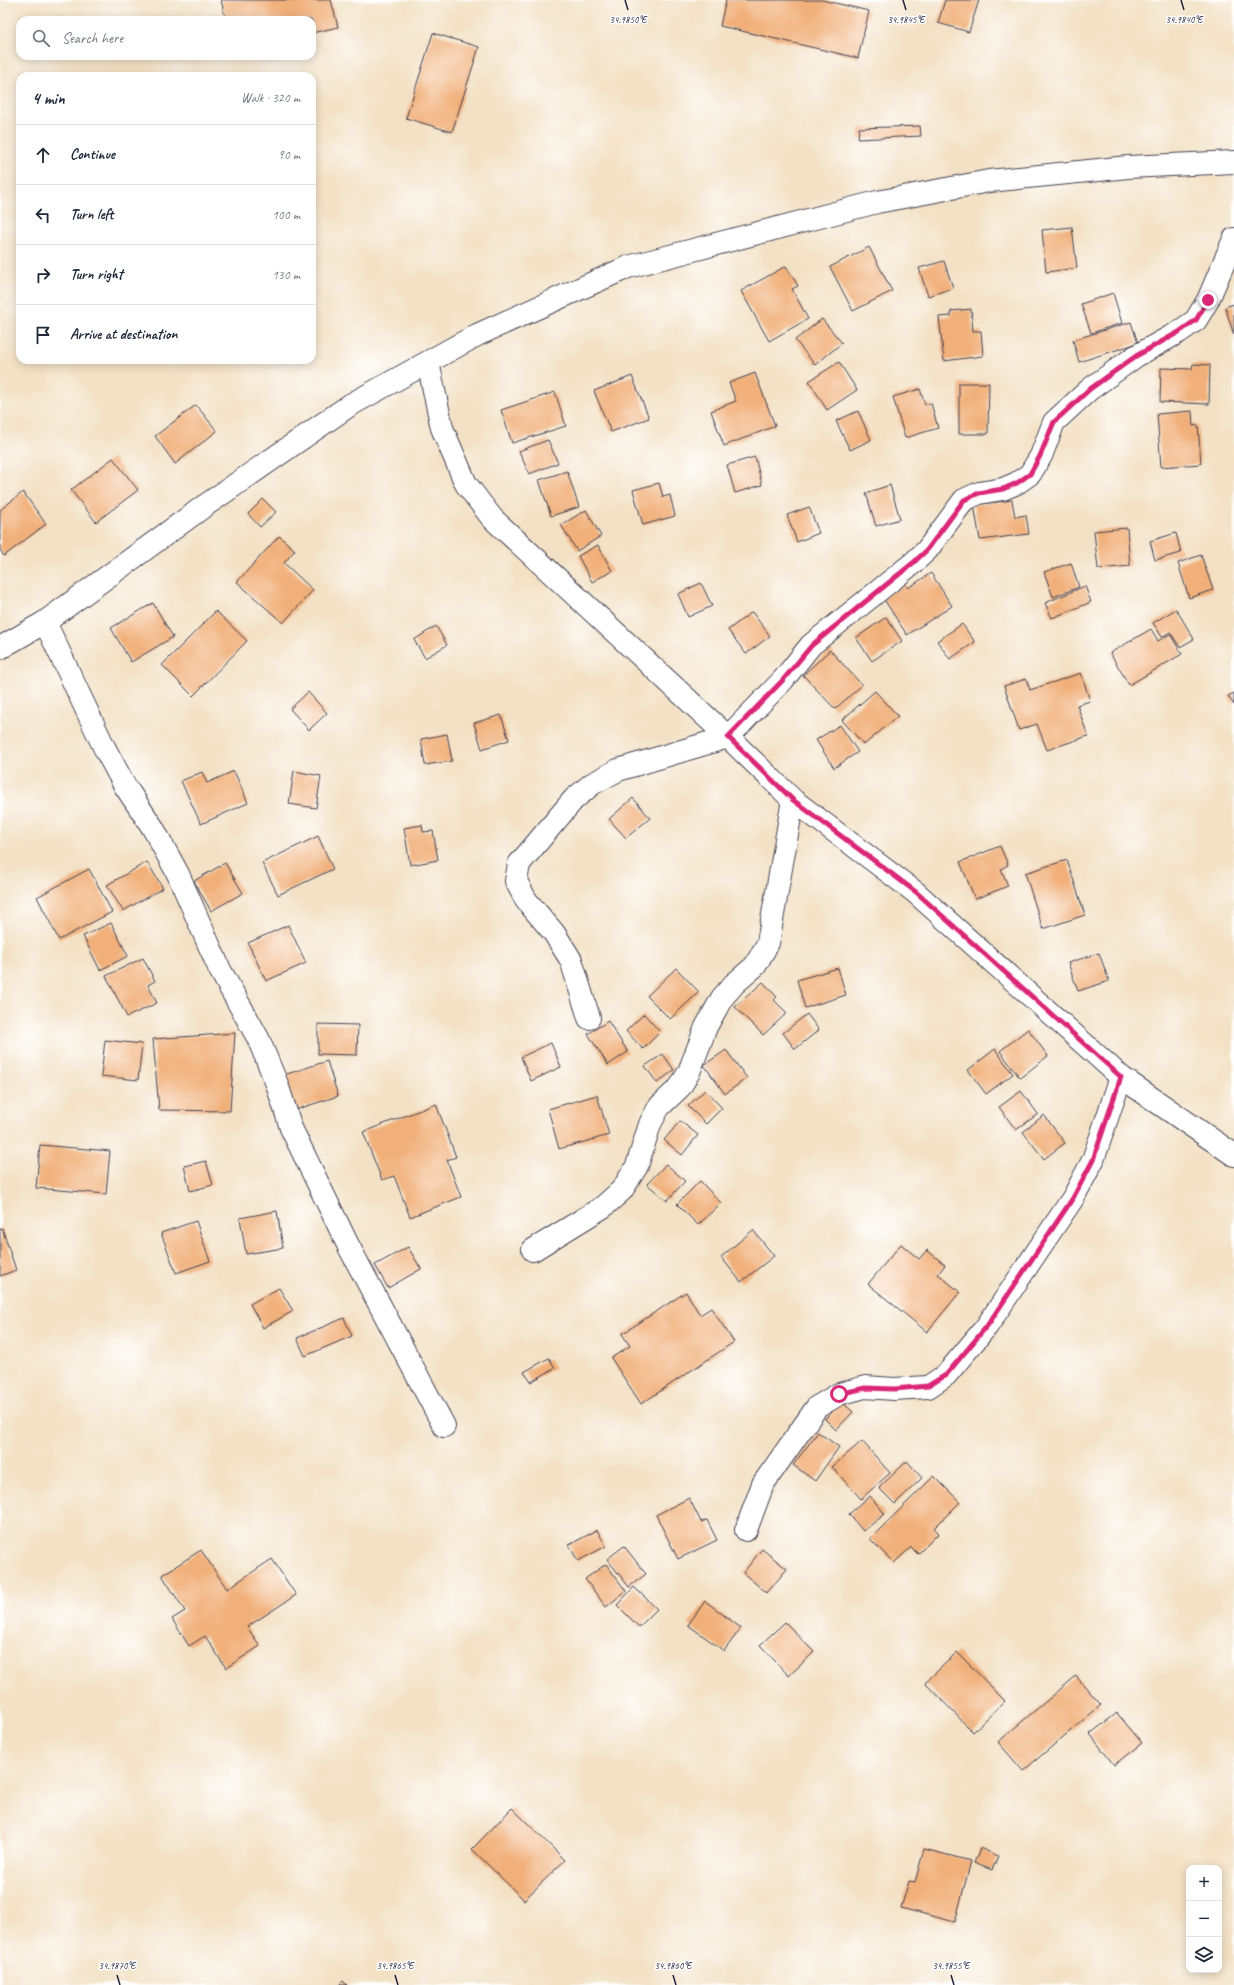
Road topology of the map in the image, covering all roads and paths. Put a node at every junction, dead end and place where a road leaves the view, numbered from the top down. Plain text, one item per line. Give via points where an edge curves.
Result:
1 (1234, 162) edge
2 (1234, 239) edge
3 (428, 362) junction
4 (45, 622) junction
5 (0, 648) edge
6 (728, 737) junction
7 (793, 800) junction
8 (590, 1018) dead end
9 (1121, 1077) junction
10 (1234, 1155) edge
11 (533, 1250) dead end
12 (444, 1426) dead end
13 (746, 1530) dead end

1 - 3 street via 1128,167 989,181 877,202 628,267 477,335
2 - 6 street via 1208,300 1196,320 1136,356 1090,389 1054,422 1030,474 1003,489 979,493 964,500 927,550 812,645 783,680
3 - 4 street via 350,405
3 - 6 street via 442,428 466,484 492,518
4 - 5 street
4 - 12 street via 104,747 178,874 220,970 258,1038 277,1084 291,1128 349,1247
6 - 7 street
6 - 8 street via 618,770 592,784 574,799 519,864 516,881 526,900 554,933 571,960
7 - 9 street via 916,892
7 - 11 street via 768,943 755,966 722,998 706,1027 689,1072 680,1087 659,1107 650,1124 637,1166 622,1190 603,1207
9 - 10 street
9 - 13 street via 1093,1160 1073,1198 987,1326 946,1375 928,1386 865,1388 839,1394 817,1407 763,1484

